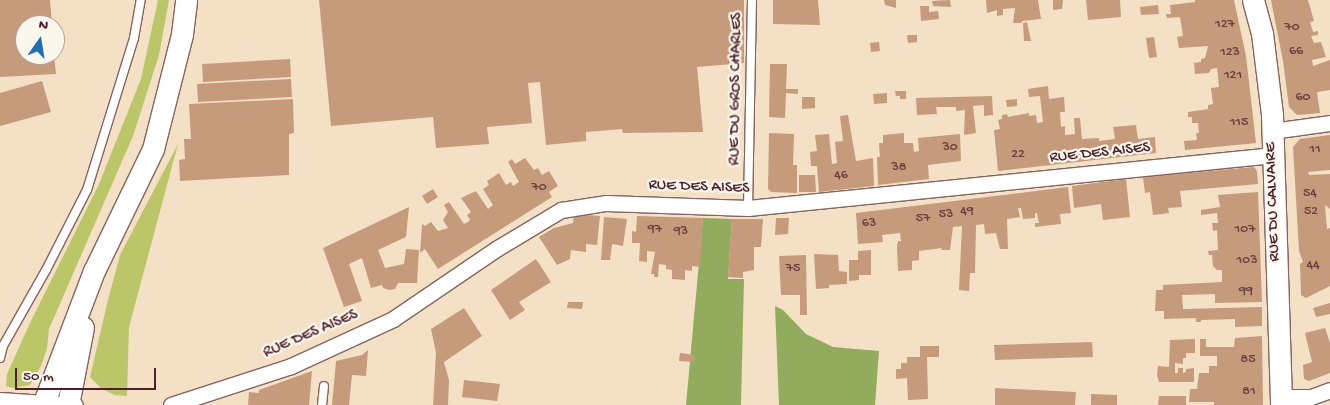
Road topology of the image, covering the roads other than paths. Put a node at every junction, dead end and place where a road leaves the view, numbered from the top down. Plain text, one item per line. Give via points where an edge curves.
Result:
1 (140, 0) edge
2 (186, 0) edge
3 (752, 0) edge
4 (1253, 0) edge
5 (1330, 123) edge
6 (1272, 131) junction
7 (1273, 155) junction
8 (748, 208) junction
9 (94, 272) junction
10 (0, 358) edge
11 (324, 386) dead end
12 (1330, 390) edge
13 (0, 400) edge
14 (1281, 401) edge
15 (43, 404) edge
16 (70, 405) edge
17 (171, 405) edge
18 (322, 405) edge

1 - 10 lane via 134,38 87,190 3,346
2 - 9 main road via 182,34 153,149
3 - 8 lane, RUE DU GROS CHARLES
4 - 6 main road, RUE DU CALVAIRE via 1262,33
5 - 6 street
6 - 7 main road, RUE DU CALVAIRE
7 - 8 street, RUE DES AISES
7 - 14 main road, RUE DU CALVAIRE
8 - 17 street, RUE DES AISES via 606,203 561,210 392,319 291,366
9 - 15 main road
9 - 16 main road
11 - 18 lane
12 - 14 street via 1311,397
13 - 15 street
15 - 16 street

